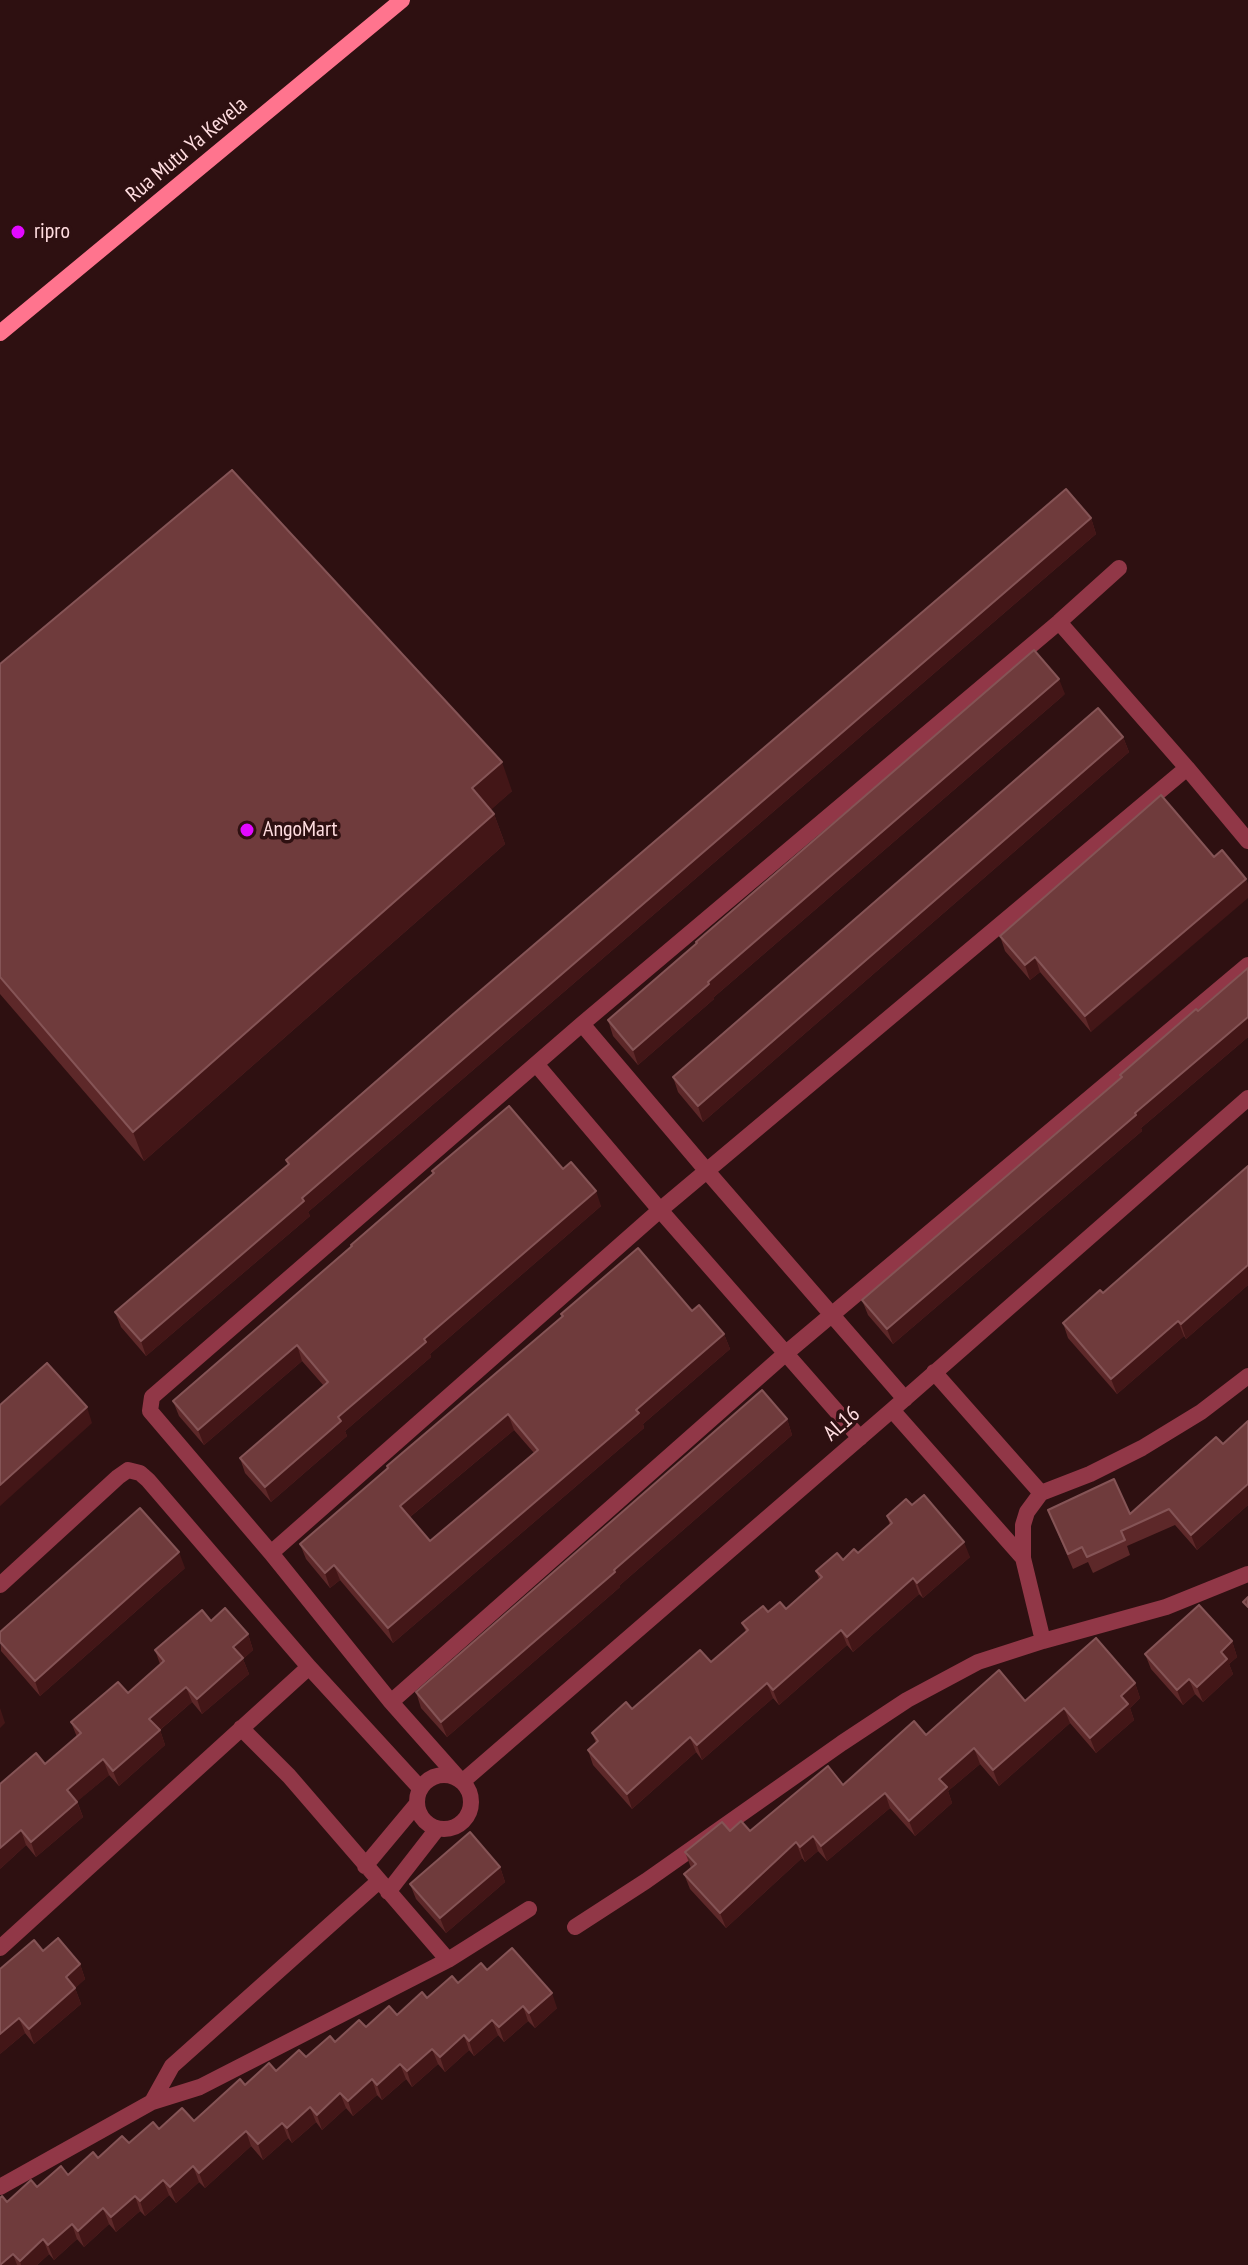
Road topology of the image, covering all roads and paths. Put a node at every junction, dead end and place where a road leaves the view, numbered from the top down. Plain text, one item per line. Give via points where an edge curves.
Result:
1 (402, 0) edge
2 (0, 333) edge
3 (1119, 568) dead end
4 (1059, 622) junction
5 (1187, 768) junction
6 (1248, 841) edge
7 (1248, 965) edge
8 (582, 1024) junction
9 (536, 1064) junction
10 (1248, 1098) edge
11 (706, 1170) junction
12 (660, 1210) junction
13 (832, 1314) junction
14 (785, 1354) junction
15 (934, 1372) junction
16 (1248, 1376) edge
17 (905, 1399) junction
18 (892, 1410) junction
19 (860, 1438) junction
20 (1041, 1493) junction
21 (271, 1553) junction
22 (1023, 1558) junction
23 (1248, 1574) edge
24 (0, 1585) edge
25 (1043, 1641) junction
26 (309, 1667) junction
27 (391, 1702) junction
28 (241, 1728) junction
29 (462, 1782) junction
30 (420, 1788) junction
31 (416, 1805) junction
32 (437, 1829) junction
33 (365, 1866) junction
34 (383, 1887) junction
35 (529, 1909) dead end
36 (575, 1927) dead end
37 (0, 1948) edge
38 (448, 1960) junction
39 (152, 2102) junction
40 (0, 2187) edge

1 - 2 main road, Rua Mutu Ya Kevela
3 - 4 street
4 - 5 street
4 - 8 street
5 - 6 street
5 - 11 street
7 - 13 street
8 - 9 street
8 - 11 street
9 - 12 street
9 - 21 street via 152,1397 150,1411
10 - 15 street, AL16
11 - 12 street
11 - 13 street
12 - 14 street
12 - 21 street
13 - 14 street
13 - 17 street
14 - 19 street
14 - 27 street
15 - 17 street, AL16
15 - 20 street
16 - 20 street via 1142,1448
17 - 18 street, AL16
18 - 19 street, AL16
18 - 22 street
19 - 29 street, AL16
20 - 22 street via 1023,1525
21 - 27 street
22 - 25 street
23 - 25 street via 1166,1607
24 - 26 street via 118,1477 128,1470 140,1473
25 - 36 street via 978,1662 907,1700
26 - 28 street
26 - 30 street
27 - 29 street
28 - 33 street
28 - 37 street
29 - 30 street via 440,1775
29 - 32 street via 471,1797 468,1815 455,1827
30 - 31 street
31 - 32 street via 423,1820
31 - 33 street
32 - 34 street
33 - 34 street
34 - 38 street
34 - 39 street via 172,2066
35 - 38 street
38 - 39 street via 200,2087
39 - 40 street

